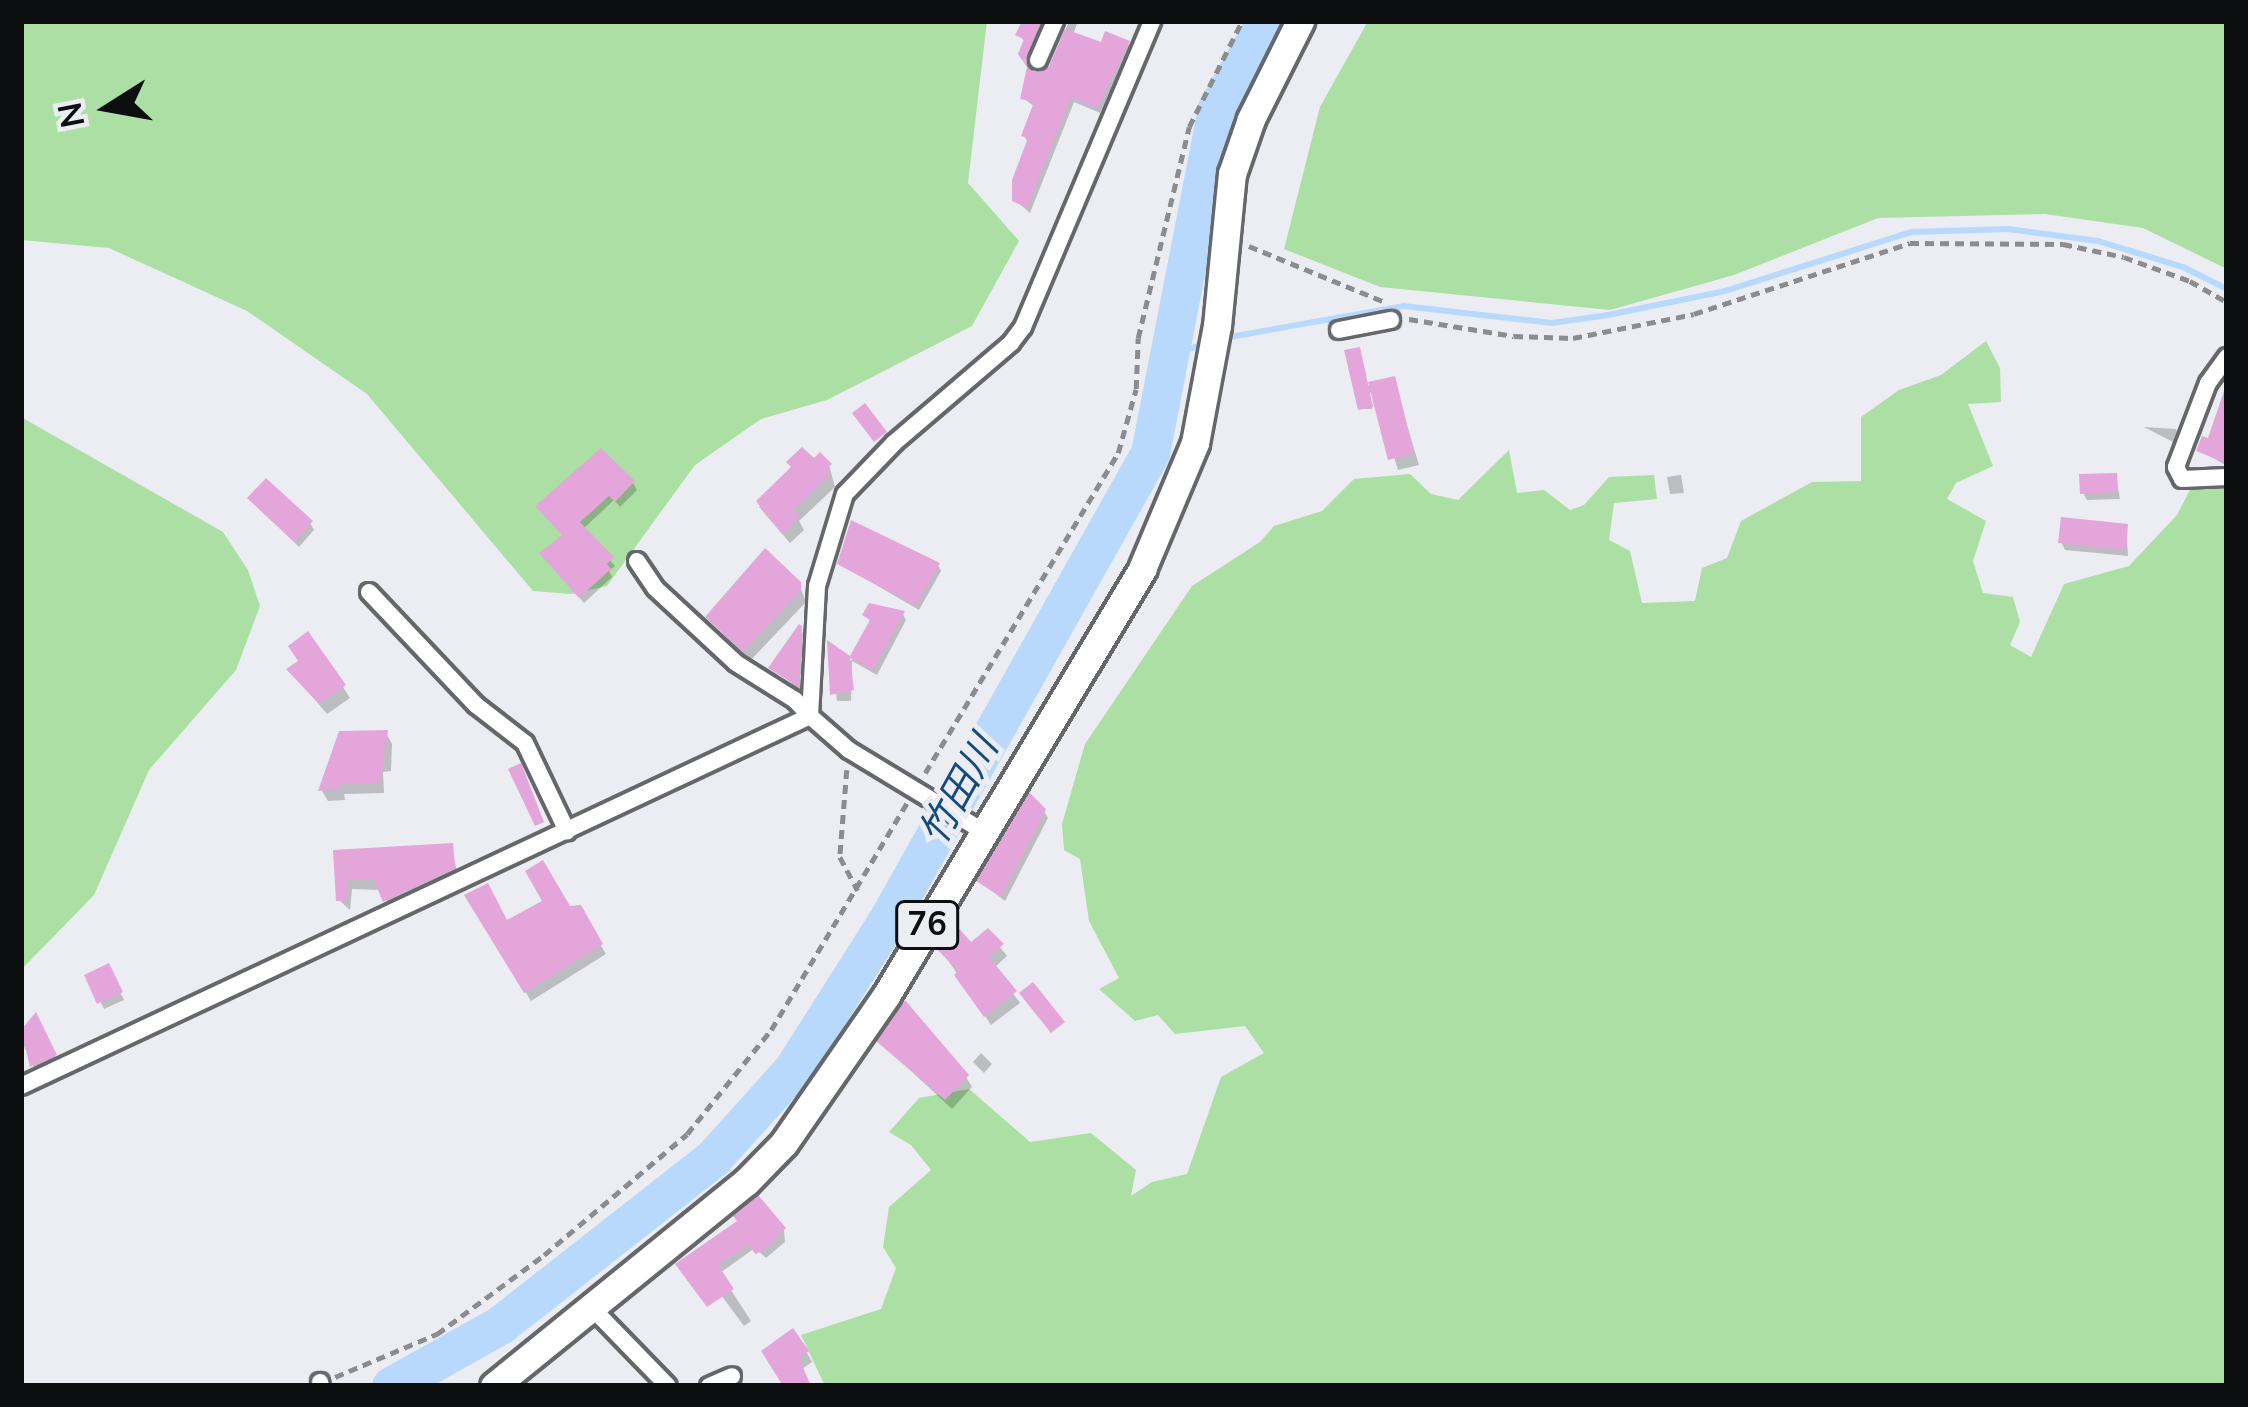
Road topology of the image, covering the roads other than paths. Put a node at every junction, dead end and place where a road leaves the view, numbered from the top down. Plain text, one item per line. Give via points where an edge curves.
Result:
1 (1055, 21) edge
2 (1152, 21) edge
3 (1300, 21) edge
4 (1038, 60) dead end
5 (1389, 312) road end
6 (1339, 330) dead end
7 (2227, 357) edge
8 (2227, 477) edge
9 (637, 561) dead end
10 (369, 592) dead end
11 (809, 716) junction
12 (976, 827) junction
13 (567, 831) junction
14 (21, 1086) edge
15 (594, 1310) junction
16 (733, 1376) dead end
17 (494, 1386) edge
18 (668, 1386) edge
19 (709, 1386) edge

1 - 4 street
2 - 11 street via 1023,327 844,494 817,586
3 - 12 main road, 76 via 1232,174 1213,357 1170,514
5 - 6 street
7 - 8 street via 2208,383 2176,467 2182,479
9 - 11 street via 736,663
10 - 13 street via 476,705 525,742
11 - 12 street via 849,750
11 - 13 street
12 - 15 main road, 76 via 875,1012 784,1143
13 - 14 street
15 - 17 main road, 76
15 - 18 street
16 - 19 street

